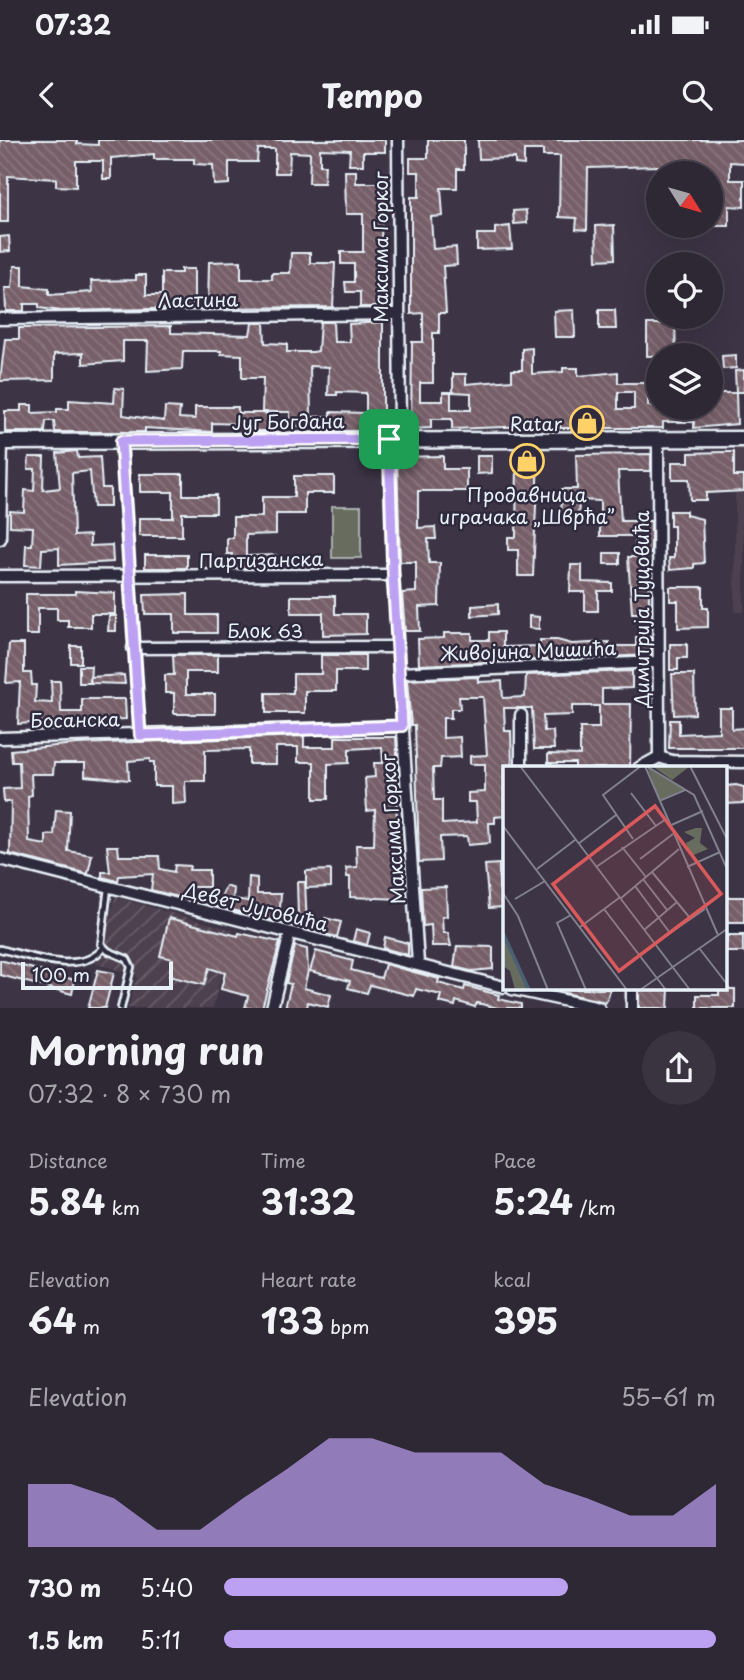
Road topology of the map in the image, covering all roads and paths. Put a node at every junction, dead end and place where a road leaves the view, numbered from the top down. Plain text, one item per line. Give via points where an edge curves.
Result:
1 (398, 140) edge
2 (396, 314) junction
3 (0, 319) edge
4 (394, 439) junction
5 (658, 439) junction
6 (744, 439) edge
7 (121, 441) junction
8 (1, 442) edge
9 (0, 539) edge
10 (393, 575) junction
11 (0, 576) edge
12 (130, 578) junction
13 (398, 647) junction
14 (133, 648) junction
15 (658, 662) junction
16 (399, 673) junction
17 (521, 715) dead end
18 (402, 726) junction
19 (140, 735) junction
20 (0, 738) edge
21 (659, 757) junction
22 (744, 762) edge
23 (521, 766) edge
24 (643, 766) edge
25 (0, 859) edge
26 (108, 887) junction
27 (726, 929) edge
28 (744, 929) edge
29 (289, 933) junction
30 (0, 948) edge
31 (103, 948) junction
32 (418, 964) junction
33 (503, 987) edge
34 (525, 990) edge
35 (632, 990) edge
36 (581, 1006) edge
37 (121, 1008) edge
38 (272, 1008) edge
39 (599, 1008) edge
40 (632, 1008) edge

1 - 2 street, Максима Горког
2 - 3 street, Ластина
2 - 4 street, Максима Горког
4 - 5 street, Југ Богдана
4 - 7 street, Југ Богдана
4 - 10 street, Максима Горког
5 - 6 street, Југ Богдана
5 - 15 street, Димитрија Туцовића
7 - 8 street, Југ Богдана
7 - 12 street
8 - 9 street
10 - 12 street, Партизанска
10 - 13 street, Максима Горког
11 - 12 street, Партизанска
12 - 14 street
13 - 14 street, Блок 63
13 - 16 street, Максима Горког
14 - 19 street
15 - 16 street, Живојина Мишића
15 - 21 street, Димитрија Туцовића
16 - 18 street, Максима Горког
17 - 23 street
18 - 19 street, Босанска
18 - 32 street, Максима Горког
19 - 20 street, Босанска
21 - 22 street
21 - 24 street
25 - 26 street, Девет Југовића
26 - 29 street, Девет Југовића
26 - 31 lane
27 - 28 street
29 - 32 street, Девет Југовића
29 - 38 street
30 - 31 lane via 82,963
31 - 37 lane via 131,964
32 - 33 street, Девет Југовића
34 - 36 street
35 - 40 street
36 - 39 street

